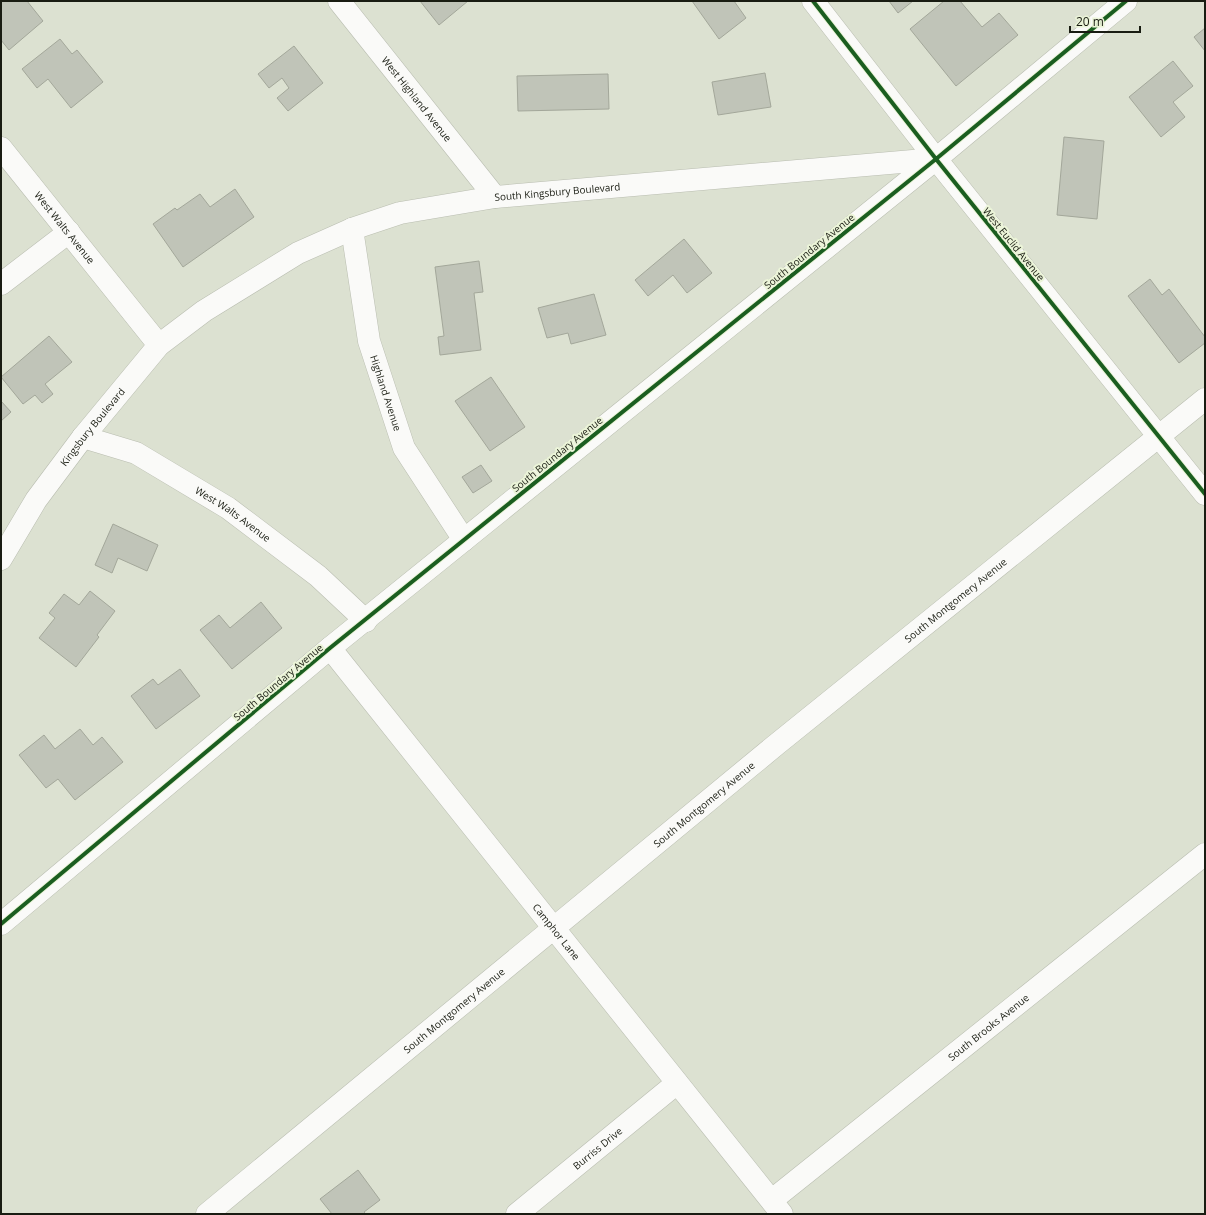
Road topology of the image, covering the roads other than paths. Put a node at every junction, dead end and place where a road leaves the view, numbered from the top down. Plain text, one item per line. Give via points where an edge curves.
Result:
1 (339, 1) edge
2 (814, 1) edge
3 (1126, 1) edge
4 (1, 148) edge
5 (936, 159) junction
6 (495, 197) junction
7 (352, 229) junction
8 (69, 232) junction
9 (1, 284) edge
10 (204, 311) joint
11 (159, 345) junction
12 (1205, 399) edge
13 (83, 437) junction
14 (1158, 437) junction
15 (1205, 494) edge
16 (464, 540) junction
17 (1, 559) edge
18 (366, 621) junction
19 (330, 648) junction
20 (1205, 854) edge
21 (1, 924) edge
22 (554, 928) junction
23 (678, 1082) junction
24 (777, 1207) edge
25 (207, 1214) edge
26 (518, 1214) edge

1 - 6 street, West Highland Avenue
2 - 5 street, West Euclid Avenue
3 - 5 street, South Boundary Avenue
4 - 8 street, West Walts Avenue
5 - 6 street, South Kingsbury Boulevard
5 - 14 street, West Euclid Avenue
5 - 16 street, South Boundary Avenue
6 - 7 street, South Kingsbury Boulevard via 400,213
7 - 10 street, South Kingsbury Boulevard via 298,253
7 - 16 street, Highland Avenue via 369,341 404,448
8 - 9 street
8 - 11 street, West Walts Avenue
10 - 11 street, Kingsbury Boulevard
11 - 13 street, Kingsbury Boulevard
12 - 14 street, South Montgomery Avenue
13 - 17 street, Kingsbury Boulevard via 36,500
13 - 18 street, West Walts Avenue via 136,453 228,508 318,576
14 - 15 street, West Euclid Avenue
14 - 22 street, South Montgomery Avenue via 777,744
16 - 18 street, South Boundary Avenue
18 - 19 street, South Boundary Avenue
19 - 21 street, South Boundary Avenue
19 - 22 street, Camphor Lane
20 - 24 street, South Brooks Avenue
22 - 23 street, Camphor Lane
22 - 25 street, South Montgomery Avenue
23 - 24 street, Camphor Lane
23 - 26 street, Burriss Drive

